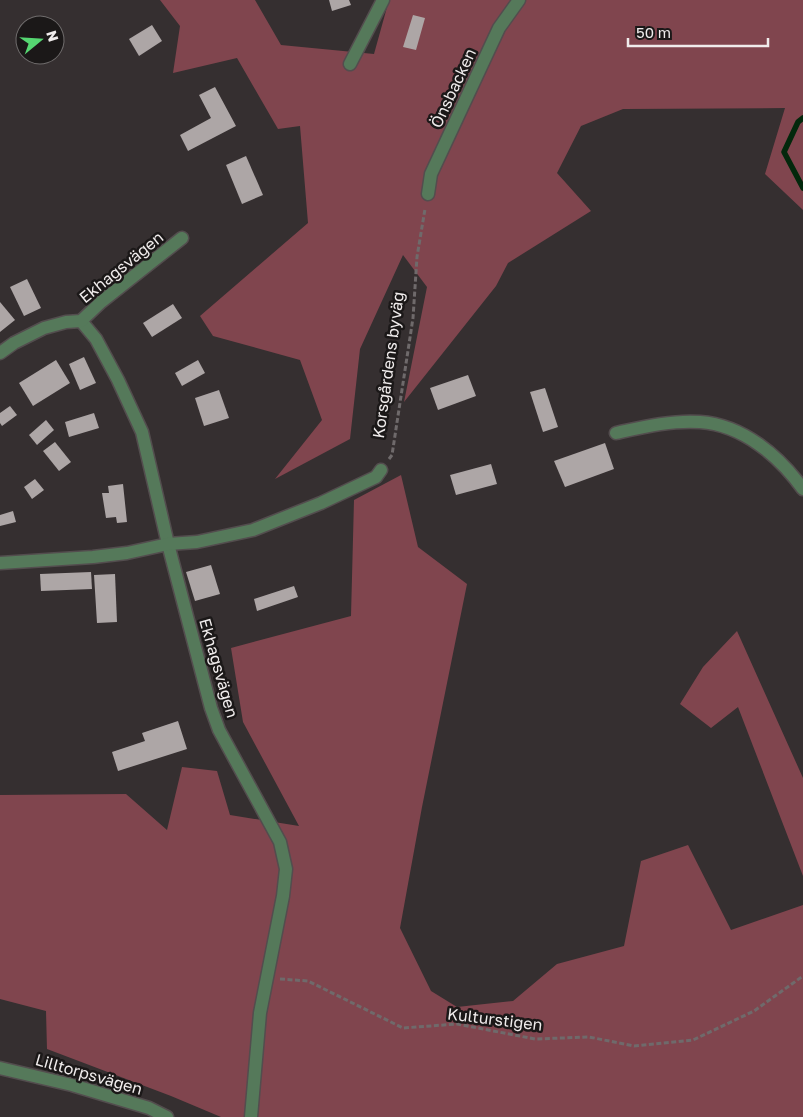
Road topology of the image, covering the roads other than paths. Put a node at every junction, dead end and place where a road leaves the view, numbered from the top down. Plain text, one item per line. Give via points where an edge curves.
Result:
1 (384, 0) edge
2 (519, 0) edge
3 (350, 64) dead end
4 (428, 194) road end
5 (182, 238) dead end
6 (81, 321) junction
7 (0, 353) edge
8 (616, 433) dead end
9 (381, 470) road end
10 (803, 489) edge
11 (168, 544) junction
12 (0, 563) edge
13 (0, 1068) edge
14 (167, 1117) edge
15 (251, 1117) edge

1 - 3 street
2 - 4 street, Önsbacken via 498,28 431,174
5 - 6 street, Ekhagsvägen
6 - 7 street, Ekhagsvägen via 44,328
6 - 11 street, Ekhagsvägen via 96,339 142,432
8 - 10 street via 685,422 719,425 764,448 783,464
9 - 11 street via 376,477 321,503 253,530 197,542
11 - 12 street via 93,557
11 - 15 street, Ekhagsvägen via 219,730 271,824 286,863 283,896 260,1013
13 - 14 street, Lilltorpsvägen via 72,1085 149,1108

